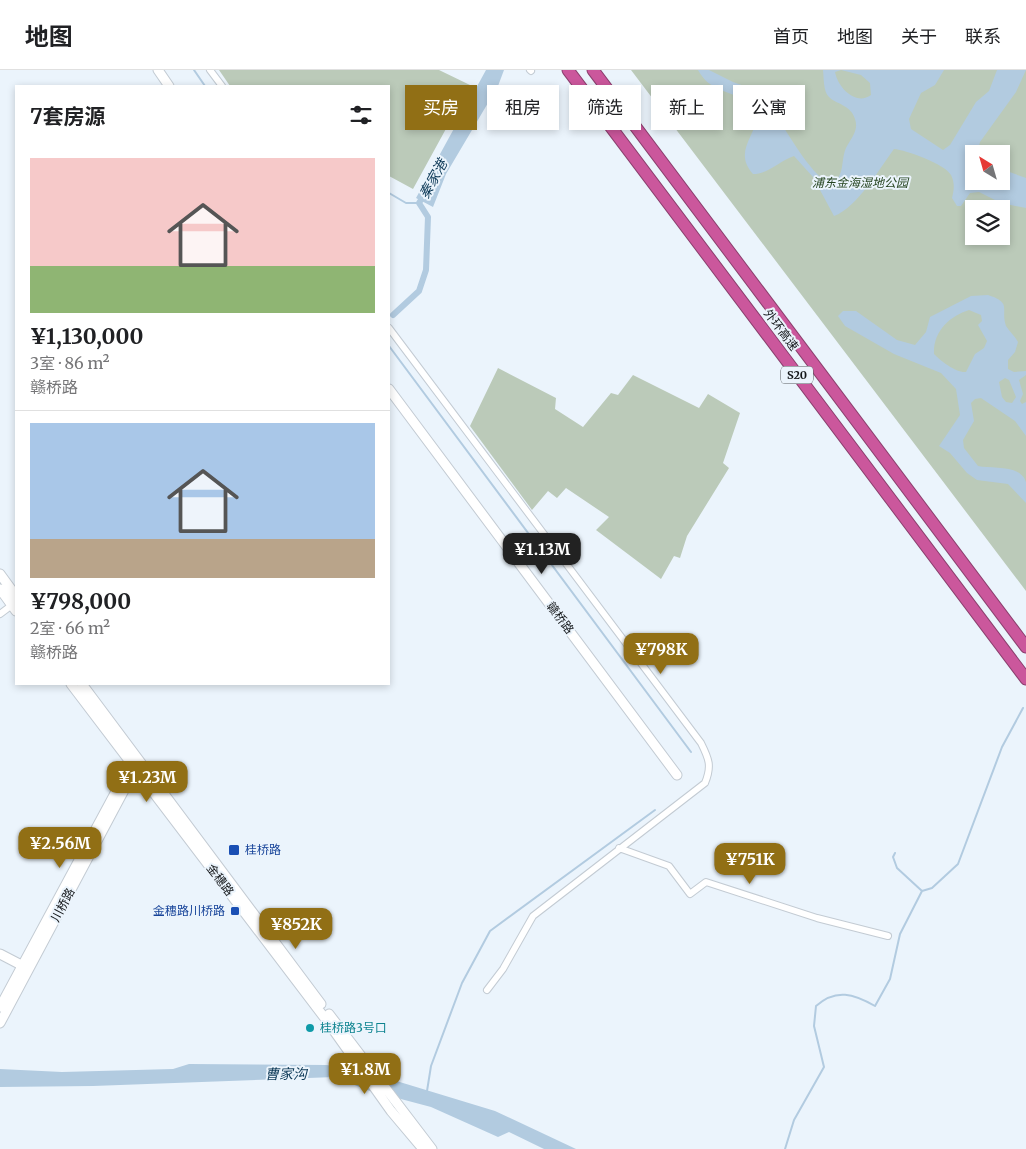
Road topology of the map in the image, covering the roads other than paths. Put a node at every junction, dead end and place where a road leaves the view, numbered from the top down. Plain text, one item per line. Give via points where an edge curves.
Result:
1 (158, 70) edge
2 (210, 70) edge
3 (568, 70) edge
4 (593, 70) edge
5 (168, 85) edge
6 (221, 85) edge
7 (390, 329) edge
8 (390, 390) edge
9 (0, 574) edge
10 (0, 589) edge
11 (15, 595) edge
12 (15, 606) edge
13 (0, 614) edge
14 (1026, 647) edge
15 (1026, 679) edge
16 (72, 685) edge
17 (83, 685) edge
18 (135, 762) junction
19 (677, 775) dead end
20 (619, 848) junction
21 (888, 936) dead end
22 (0, 954) edge
23 (25, 967) junction
24 (487, 990) dead end
25 (10, 995) junction
26 (0, 1007) edge
27 (0, 1023) edge
28 (394, 1108) junction
29 (423, 1149) edge
30 (432, 1149) edge

1 - 5 street
2 - 6 street
3 - 15 highway, 外环高速 / S20
4 - 14 highway, 外环高速 / S20
7 - 20 street via 710,759 711,769 705,783
8 - 19 street, 赣桥路
9 - 11 street
10 - 12 street
12 - 13 street
16 - 18 street, 金穗路
17 - 18 street, 金穗路
18 - 23 street, 川桥路
18 - 28 street, 金穗路
20 - 21 street via 669,866 690,894 706,882 817,918
20 - 24 street via 533,916 503,969
22 - 23 street
23 - 25 street, 川桥路
25 - 26 street, 川桥路
25 - 27 street, 川桥路
28 - 29 street, 金穗路
28 - 30 street, 金穗路

